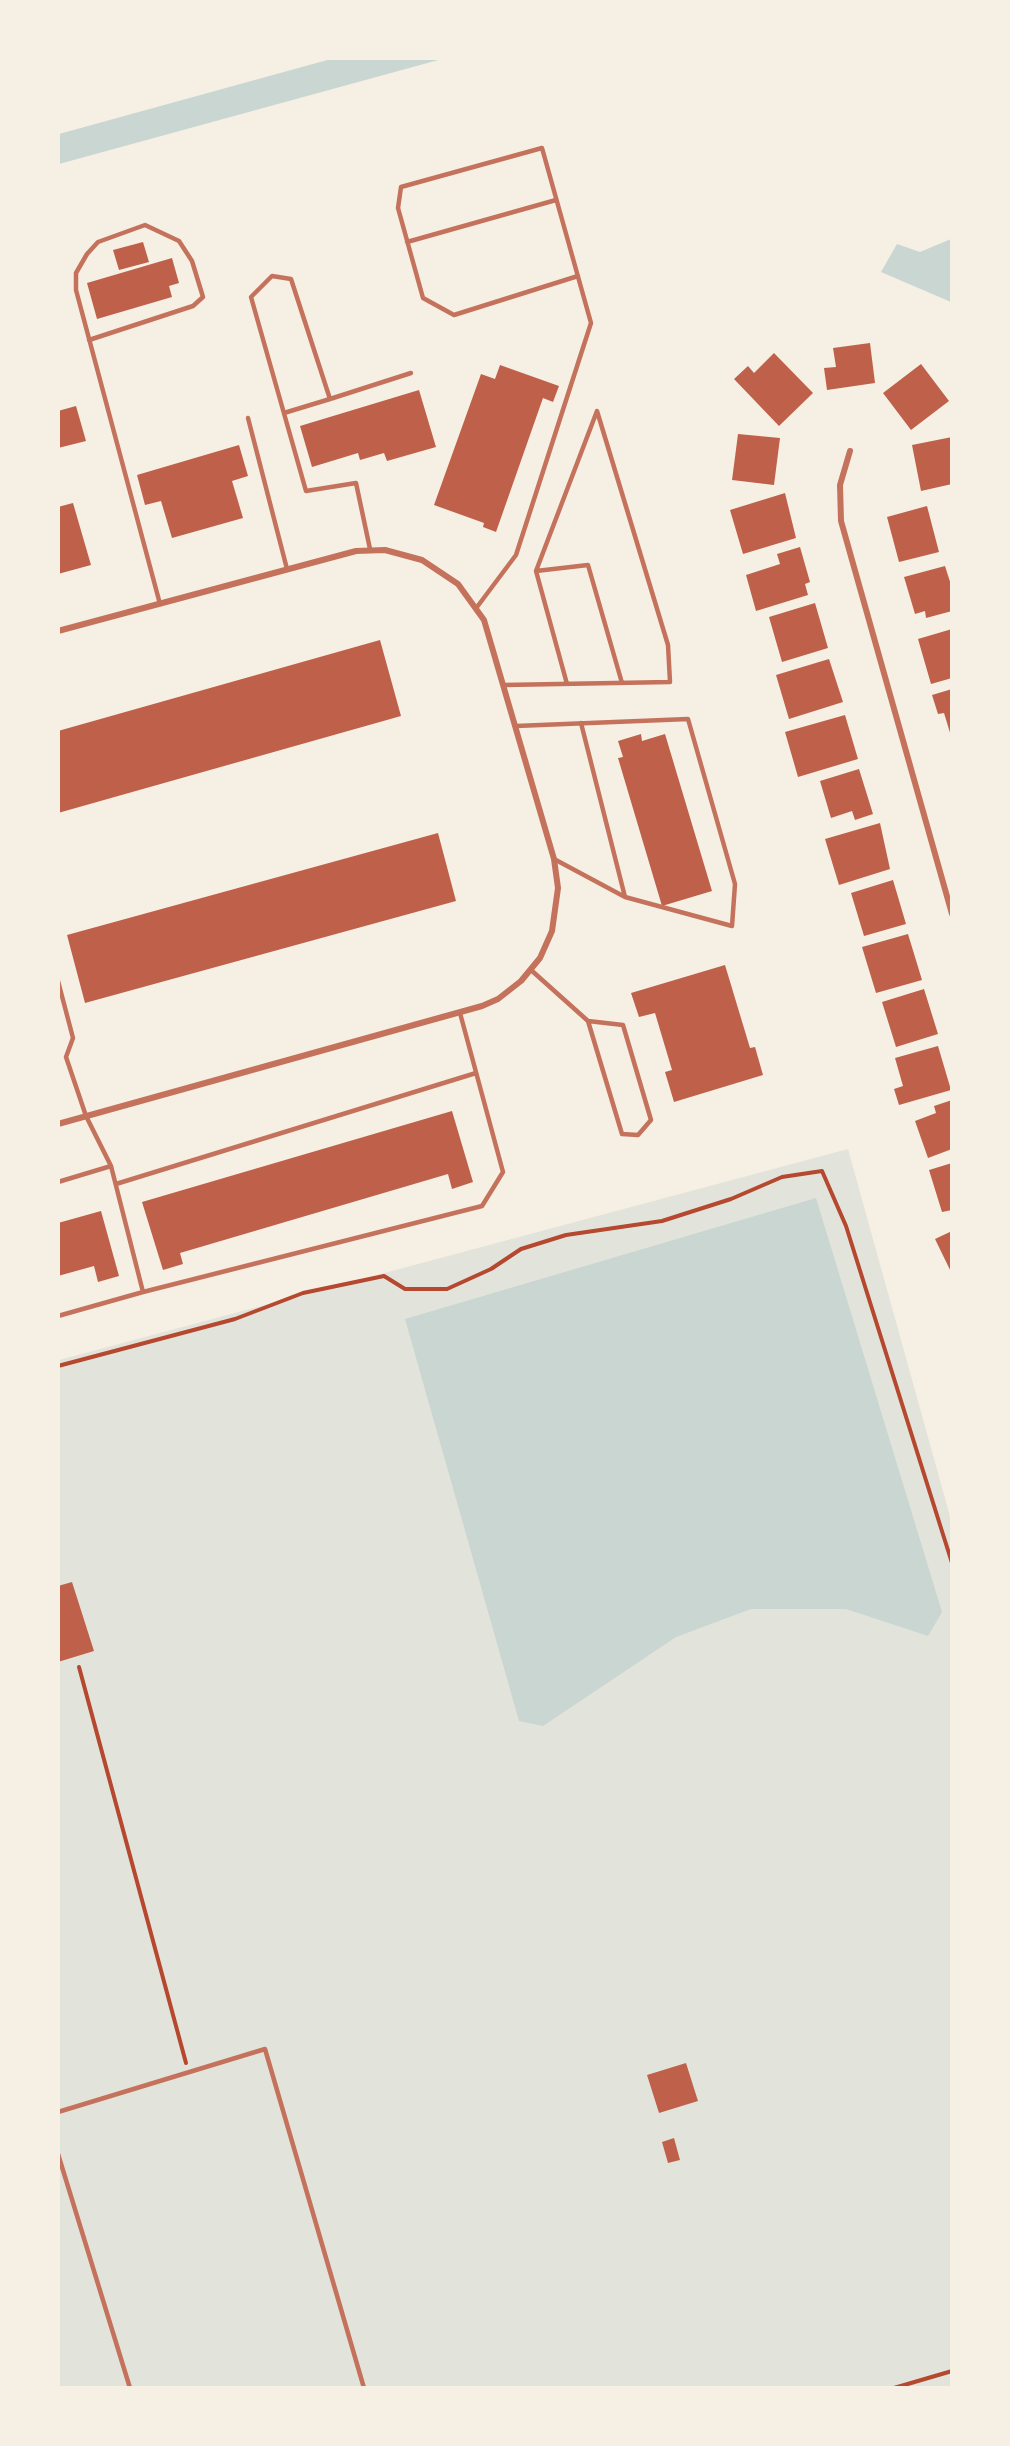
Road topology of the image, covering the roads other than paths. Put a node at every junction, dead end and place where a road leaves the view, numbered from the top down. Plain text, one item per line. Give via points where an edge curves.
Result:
1 (556, 200) junction
2 (407, 242) junction
3 (578, 276) junction
4 (89, 340) junction
5 (411, 373) dead end
6 (330, 399) junction
7 (284, 413) junction
8 (248, 418) dead end
9 (850, 451) dead end
10 (370, 549) junction
11 (287, 569) junction
12 (536, 571) junction
13 (160, 604) junction
14 (477, 607) junction
15 (58, 632) edge
16 (622, 683) junction
17 (567, 684) junction
18 (504, 685) junction
19 (580, 723) junction
20 (516, 726) junction
21 (554, 859) junction
22 (625, 897) junction
23 (951, 914) edge
24 (531, 970) junction
25 (58, 981) edge
26 (460, 1013) junction
27 (588, 1022) junction
28 (58, 1052) edge
29 (66, 1057) junction
30 (476, 1073) junction
31 (86, 1116) junction
32 (58, 1124) edge
33 (111, 1166) junction
34 (58, 1182) edge
35 (116, 1184) junction
36 (143, 1292) junction
37 (58, 1316) edge
38 (58, 2112) edge
39 (58, 2154) edge
40 (130, 2388) edge
41 (364, 2388) edge

1 - 2 lane
1 - 2 lane via 542,148 401,187 398,208
1 - 3 lane
2 - 3 lane via 423,298 454,315
3 - 14 lane via 591,322 516,555
4 - 4 lane via 76,290 76,273 87,254 98,242 145,225 179,241 192,261 203,297 194,306
4 - 13 lane
5 - 6 lane
6 - 7 lane
6 - 7 lane via 291,279 272,276 251,297
7 - 10 lane via 306,491 356,483
8 - 11 lane
9 - 23 street via 840,485 841,521
10 - 11 street
10 - 14 street via 399,552 435,566 458,584
11 - 13 street
12 - 16 lane via 588,565
12 - 16 lane via 597,411 668,645 669,682
12 - 17 lane
13 - 15 street
14 - 18 street
16 - 17 lane
17 - 18 lane
18 - 20 street
19 - 20 lane
19 - 22 lane
19 - 22 lane via 688,718 735,884 732,926
20 - 21 street
21 - 22 lane
21 - 24 street via 556,917 547,945
24 - 26 street via 498,999
24 - 27 lane
25 - 29 lane via 73,1038
26 - 30 lane
26 - 31 street
27 - 27 lane via 622,1134 638,1135 651,1120 623,1025
28 - 29 lane
29 - 31 lane
30 - 35 lane
30 - 36 lane via 503,1172 482,1206
31 - 32 street
31 - 33 lane
33 - 34 lane
33 - 35 lane
35 - 36 lane
36 - 37 lane
38 - 41 lane via 265,2049
39 - 40 lane

